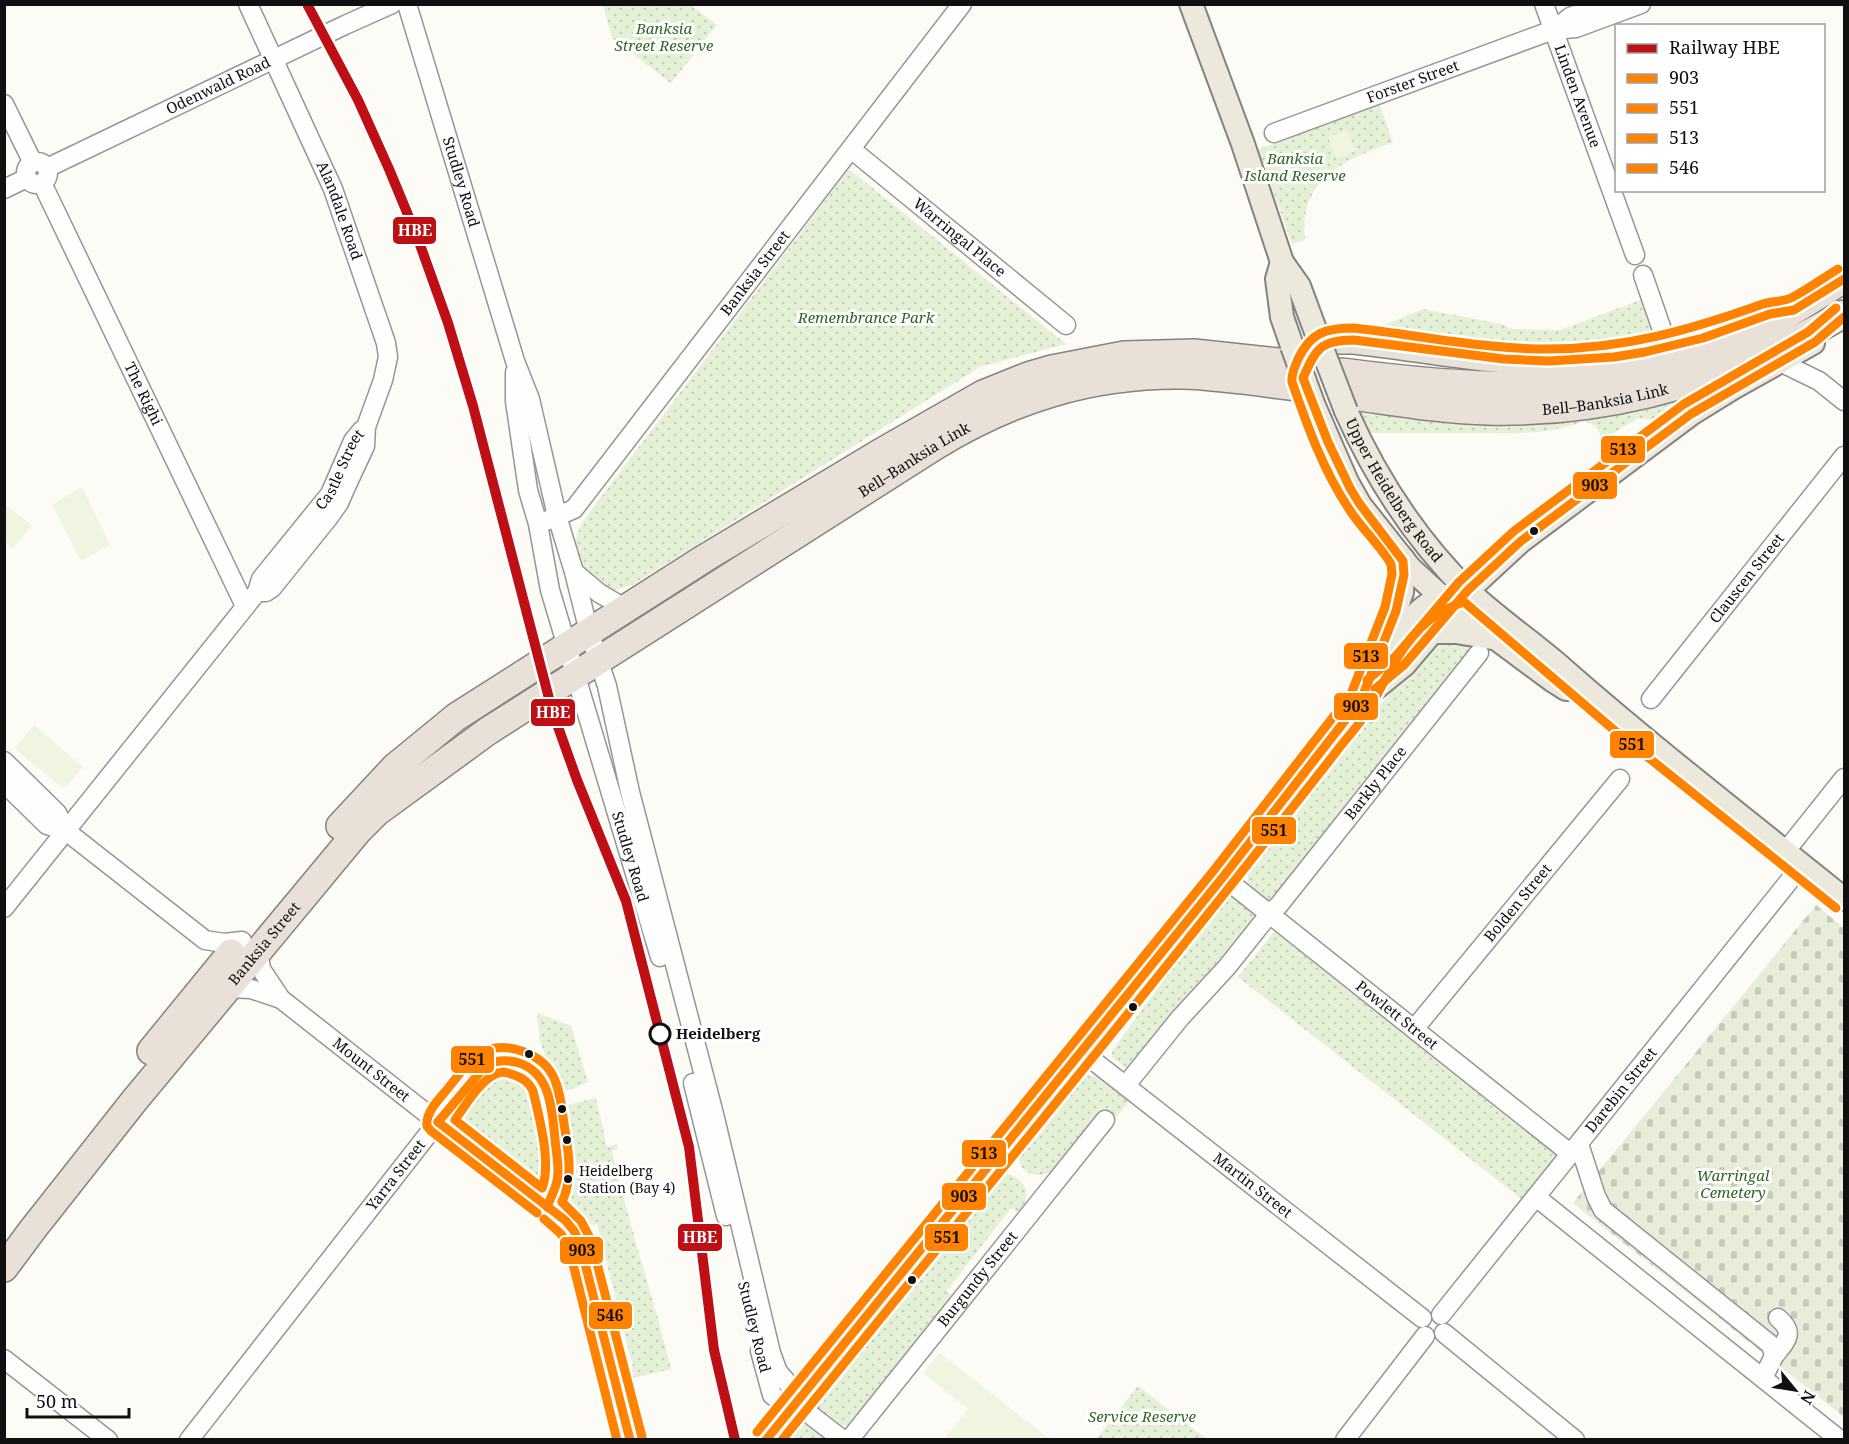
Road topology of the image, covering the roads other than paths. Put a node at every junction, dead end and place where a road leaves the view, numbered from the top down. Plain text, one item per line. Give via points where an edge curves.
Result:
1 (248, 4) edge
2 (392, 4) edge
3 (407, 4) edge
4 (1191, 4) edge
5 (1544, 4) edge
6 (1604, 4) edge
7 (1641, 4) edge
8 (955, 7) edge
9 (1553, 30) junction
10 (274, 60) junction
11 (4, 104) edge
12 (1274, 133) dead end
13 (851, 149) junction
14 (37, 173) junction
15 (4, 189) edge
16 (1635, 255) dead end
17 (1282, 262) junction
18 (1643, 275) dead end
19 (1845, 279) edge
20 (1303, 296) junction
21 (1794, 310) junction
22 (1845, 315) edge
23 (1282, 317) junction
24 (1066, 325) dead end
25 (1815, 342) junction
26 (1668, 347) junction
27 (1321, 349) junction
28 (515, 361) junction
29 (1780, 362) junction
30 (1298, 376) junction
31 (1819, 381) junction
32 (1347, 393) junction
33 (1845, 401) edge
34 (366, 427) joint
35 (1845, 456) edge
36 (557, 516) junction
37 (538, 524) junction
38 (1505, 555) junction
39 (1403, 559) junction
40 (574, 572) junction
41 (1457, 596) junction
42 (251, 599) junction
43 (626, 609) junction
44 (1493, 613) junction
45 (1431, 632) junction
46 (1498, 638) junction
47 (570, 644) junction
48 (1479, 653) dead end
49 (1375, 669) junction
50 (582, 671) junction
51 (1651, 699) dead end
52 (1361, 700) junction
53 (1622, 722) junction
54 (608, 744) junction
55 (4, 760) edge
56 (1845, 777) edge
57 (1620, 779) dead end
58 (4, 783) edge
59 (66, 831) junction
60 (1794, 858) junction
61 (1223, 877) junction
62 (1845, 899) edge
63 (4, 908) edge
64 (1270, 913) junction
65 (206, 940) junction
66 (250, 945) junction
67 (220, 982) junction
68 (281, 999) junction
69 (1415, 1029) junction
70 (1081, 1051) junction
71 (1126, 1085) junction
72 (1105, 1120) dead end
73 (438, 1122) junction
74 (1575, 1149) junction
75 (1536, 1197) junction
76 (547, 1207) junction
77 (4, 1239) edge
78 (4, 1268) edge
79 (1422, 1318) junction
80 (1778, 1318) dead end
81 (1443, 1324) junction
82 (1803, 1325) dead end
83 (1425, 1336) junction
84 (1786, 1340) junction
85 (1774, 1356) junction
86 (4, 1359) edge
87 (1763, 1378) junction
88 (795, 1403) junction
89 (108, 1440) edge
90 (189, 1440) edge
91 (630, 1440) edge
92 (766, 1440) edge
93 (843, 1440) edge
94 (849, 1440) edge
95 (1345, 1440) edge
96 (1575, 1440) edge
97 (1840, 1440) edge

1 - 10 street, Alandale Road
2 - 10 street, Odenwald Road
3 - 28 street, Studley Road
4 - 17 main road, Upper Heidelberg Road
5 - 9 street, Linden Avenue
6 - 9 street, Forster Street via 1570,17
7 - 9 street, Forster Street via 1576,28
8 - 13 street, Banksia Street
9 - 12 street, Forster Street
9 - 16 street, Linden Avenue
10 - 14 street, Odenwald Road
10 - 34 street, Alandale Road via 333,189 386,344 384,378
11 - 14 street, The Righi
13 - 24 street, Warringal Place
13 - 36 street, Banksia Street via 574,509
14 - 15 street, Odenwald Road
14 - 42 street, The Righi
17 - 20 main road, Upper Heidelberg Road
17 - 23 main road, Upper Heidelberg Road via 1276,279
18 - 26 street
19 - 21 highway, Bell–Banksia Link
20 - 23 main road via 1293,313
20 - 27 main road, Upper Heidelberg Road
21 - 26 highway
21 - 32 highway, Bell–Banksia Link via 1709,353 1612,378 1537,386 1433,384
22 - 25 main road
22 - 32 highway, Bell–Banksia Link via 1728,371 1617,400 1537,410 1489,411
23 - 30 main road, Upper Heidelberg Road
25 - 29 main road
25 - 31 street via 1811,360
26 - 27 highway via 1614,357 1549,361 1354,340 1335,340
27 - 30 main road
27 - 32 main road, Upper Heidelberg Road, bridge
28 - 36 street, Studley Road via 530,399
28 - 37 street, Studley Road via 514,401 528,490
29 - 31 street
29 - 38 main road via 1691,414
30 - 39 main road, Upper Heidelberg Road via 1353,493
30 - 43 highway, Bell–Banksia Link via 1194,353 1099,358 1028,376 941,417
30 - 50 highway, Bell–Banksia Link via 1137,376 1089,383 1021,402 949,437
31 - 33 street
32 - 41 main road, Upper Heidelberg Road via 1373,467
34 - 42 street, Castle Street via 365,446 339,503 272,588
35 - 51 street, Clauscen Street
36 - 37 street, Banksia Street
36 - 40 street, Studley Road
37 - 47 street, Studley Road via 550,590
38 - 41 main road
38 - 44 main road via 1493,591
39 - 41 main road, Upper Heidelberg Road via 1422,580
39 - 49 main road via 1400,598
40 - 43 street
40 - 47 street, Studley Road
41 - 44 main road, Upper Heidelberg Road
41 - 45 main road
41 - 46 main road, Upper Heidelberg Road
41 - 49 main road via 1428,604
42 - 59 street, Castle Street
43 - 47 highway, Bell–Banksia Link
44 - 53 main road, Upper Heidelberg Road
45 - 46 main road
45 - 52 main road via 1404,665
46 - 53 main road, Upper Heidelberg Road via 1552,680
47 - 50 street, Studley Road
47 - 50 street, Studley Road
47 - 66 highway, Banksia Street via 443,726 379,782
48 - 64 street, Barkly Place
49 - 52 main road
50 - 54 street, Studley Road
50 - 54 street, Studley Road via 609,692
50 - 66 highway, Banksia Street via 488,731 377,812
52 - 61 main road
53 - 60 main road, Upper Heidelberg Road
54 - 88 street, Studley Road via 648,863 771,1353 778,1372 792,1388
54 - 88 street, Studley Road via 606,773 663,966 769,1388 775,1398
55 - 59 street via 57,813
56 - 60 street, Darebin Street
57 - 69 street, Bolden Street
58 - 59 street via 47,825
59 - 63 street, Castle Street
59 - 65 street
60 - 62 main road, Upper Heidelberg Road
60 - 74 street, Darebin Street
61 - 64 street, Powlett Street
61 - 70 main road
64 - 69 street, Powlett Street
64 - 71 street
65 - 66 street
65 - 67 street
66 - 67 highway, Banksia Street
66 - 68 street, Mount Street
67 - 68 street, Mount Street
67 - 77 highway, Banksia Street
67 - 78 highway, Banksia Street
68 - 73 street, Mount Street
69 - 74 street, Powlett Street
70 - 71 street, Martin Street
70 - 88 main road
71 - 79 street, Martin Street
72 - 94 street, Burgundy Street
73 - 76 street, Mount Street
73 - 76 street, Yarra Street via 487,1064 495,1061 524,1065 546,1089 558,1175
73 - 90 street, Yarra Street
74 - 75 street, Darebin Street
74 - 85 street via 1603,1210 1771,1345
75 - 81 street, Darebin Street
75 - 87 street
76 - 91 street, Mount Street via 569,1224 580,1244
79 - 81 street via 1434,1312
79 - 83 street via 1419,1325
80 - 84 street via 1787,1326
81 - 83 street via 1441,1337 1433,1340
81 - 96 street
82 - 84 street
83 - 95 street
84 - 85 street
85 - 87 street
86 - 89 street
87 - 97 street
88 - 92 main road
88 - 93 street

